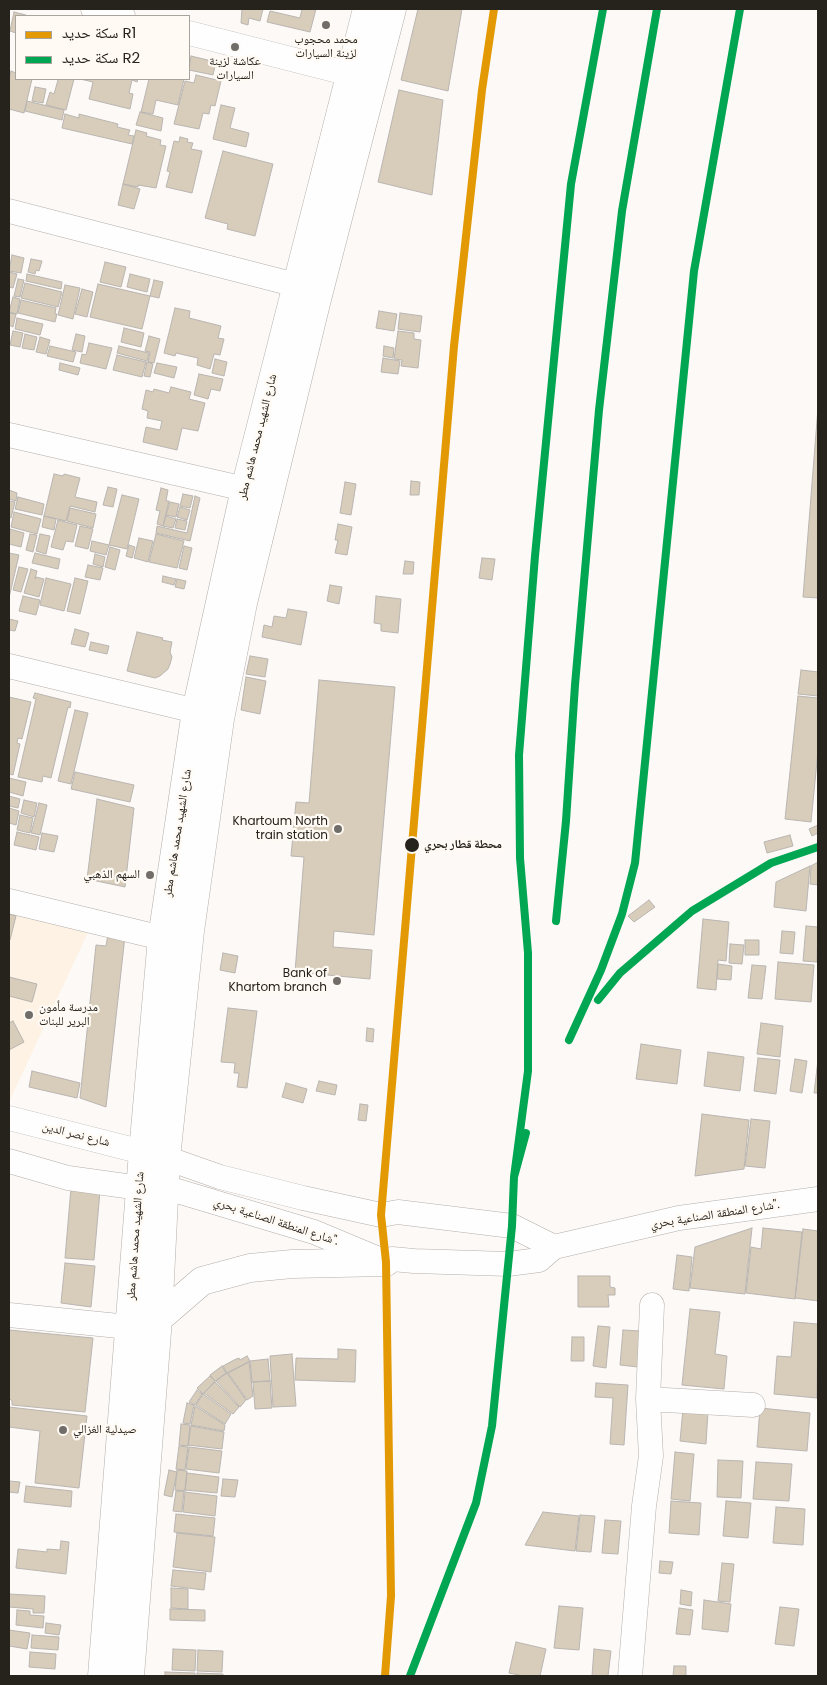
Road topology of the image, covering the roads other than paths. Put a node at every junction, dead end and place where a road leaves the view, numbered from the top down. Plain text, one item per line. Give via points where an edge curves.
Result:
1 (93, 9) edge
2 (366, 9) edge
3 (392, 9) edge
4 (119, 15) edge
5 (190, 33) edge
6 (350, 74) junction
7 (9, 211) edge
8 (296, 285) junction
9 (9, 435) edge
10 (245, 489) junction
11 (9, 666) edge
12 (196, 710) junction
13 (9, 901) edge
14 (162, 938) junction
15 (9, 1118) edge
16 (154, 1155) junction
17 (9, 1161) edge
18 (152, 1188) junction
19 (818, 1198) edge
20 (554, 1247) junction
21 (386, 1262) junction
22 (652, 1305) dead end
23 (9, 1315) edge
24 (158, 1319) junction
25 (129, 1326) junction
26 (648, 1399) junction
27 (754, 1405) dead end
28 (102, 1676) edge
29 (130, 1676) edge
30 (630, 1676) edge

1 - 4 street
2 - 6 main road, شارع الشهيد محمد هاشم مطر
3 - 16 main road, شارع الشهيد محمد هاشم مطر via 314,308 243,603 220,719
5 - 6 street
6 - 8 main road, شارع الشهيد محمد هاشم مطر
7 - 8 street
8 - 10 main road, شارع الشهيد محمد هاشم مطر
9 - 10 street
10 - 12 main road, شارع الشهيد محمد هاشم مطر
11 - 12 street
12 - 14 main road, شارع الشهيد محمد هاشم مطر
13 - 14 street
14 - 16 main road, شارع الشهيد محمد هاشم مطر
15 - 16 street, شارع نصر الدين
16 - 18 main road, شارع الشهيد محمد هاشم مطر
16 - 20 street, شارع المنطقة الصناعية بحري". via 229,1179 381,1215 398,1212 512,1226
17 - 18 street via 68,1178
18 - 21 street, شارع المنطقة الصناعية بحري". via 314,1232
18 - 24 main road, شارع الشهيد محمد هاشم مطر
18 - 25 main road, شارع الشهيد محمد هاشم مطر
19 - 20 street, شارع المنطقة الصناعية بحري". via 679,1218
20 - 21 street, شارع المنطقة الصناعية بحري". via 539,1260 508,1264 392,1259
21 - 24 main road via 250,1268 202,1281
22 - 26 street
23 - 25 street
24 - 29 main road, شارع الشهيد محمد هاشم مطر
25 - 28 main road, شارع الشهيد محمد هاشم مطر
26 - 27 street
26 - 30 street via 651,1456

